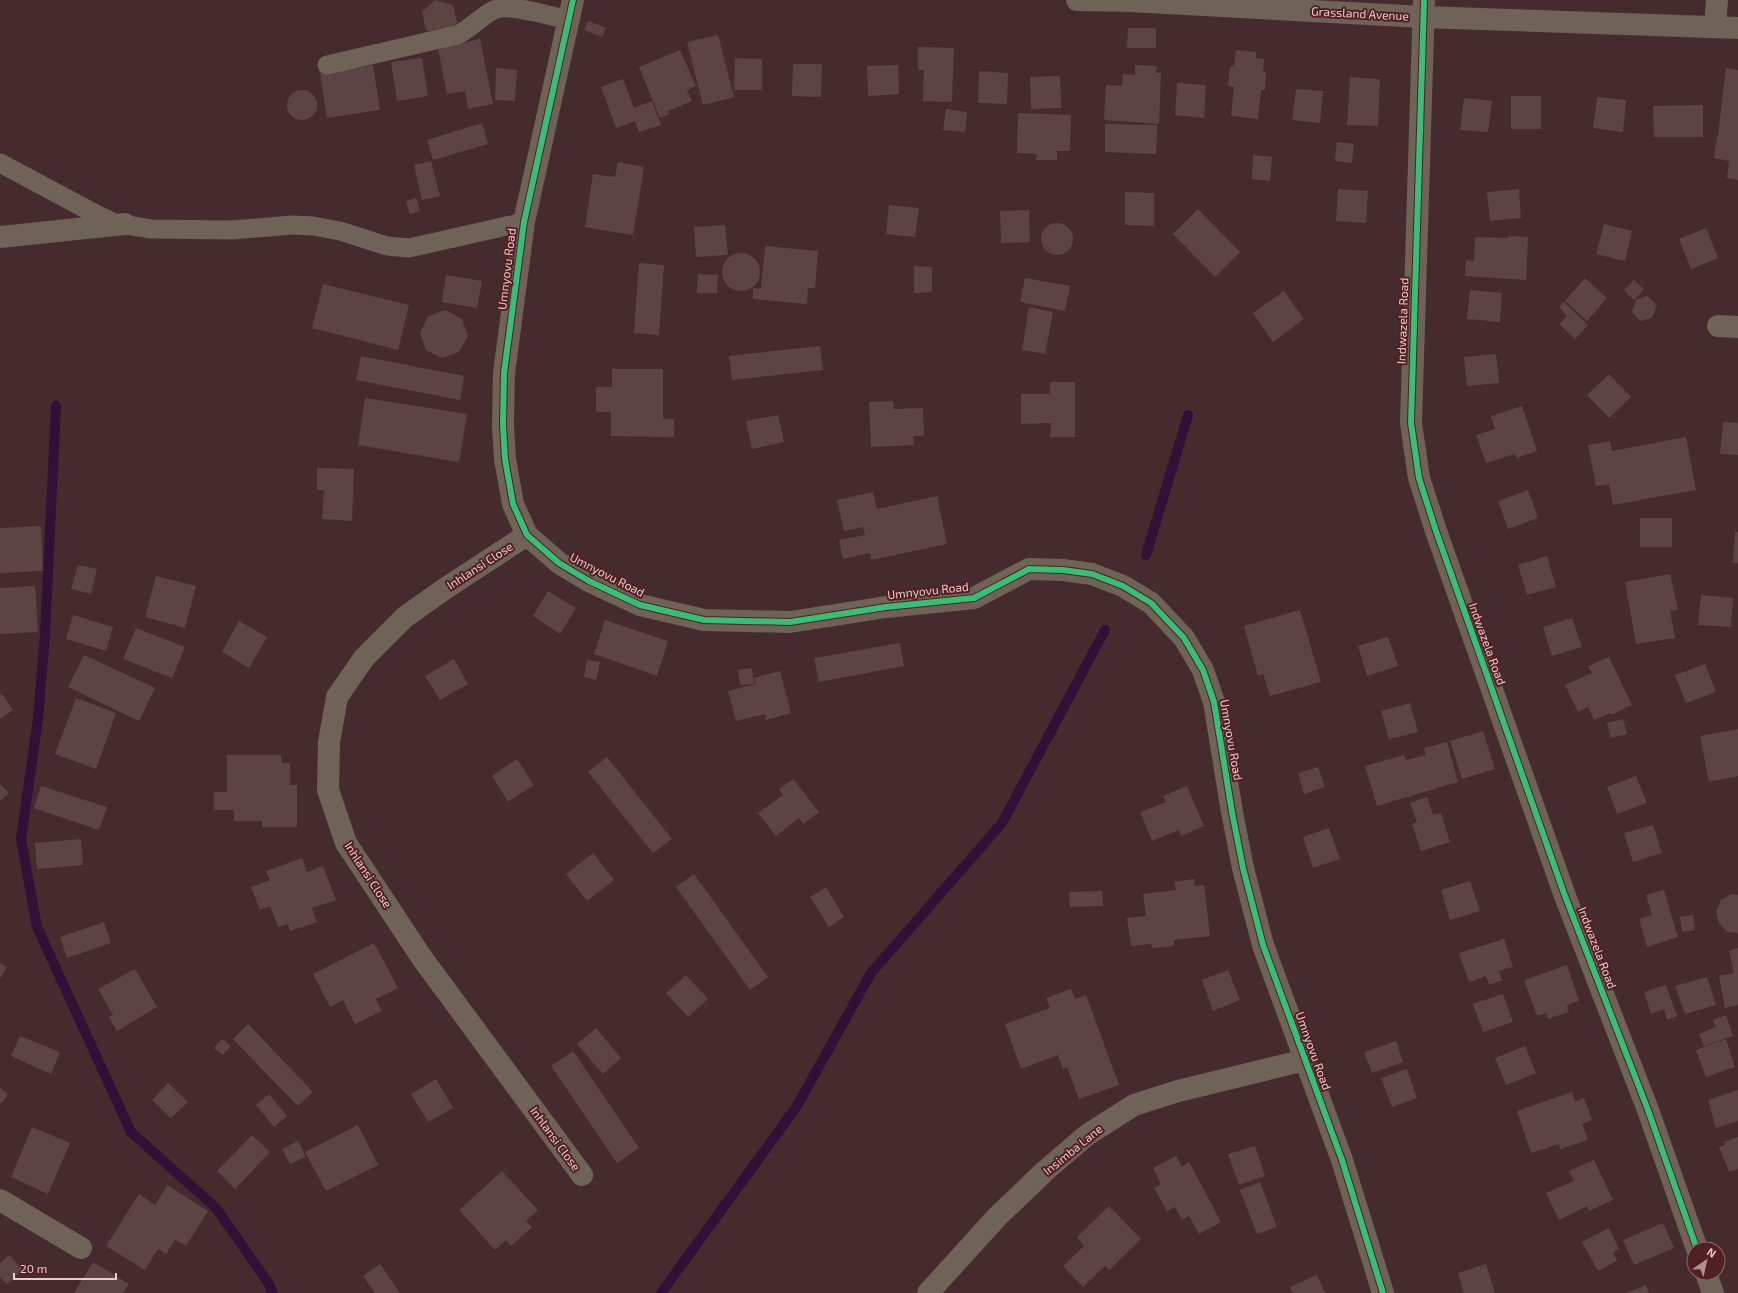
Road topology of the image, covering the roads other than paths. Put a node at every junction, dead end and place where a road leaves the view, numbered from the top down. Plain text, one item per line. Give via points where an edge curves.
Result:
1 (1077, 0) edge
2 (1717, 0) edge
3 (1130, 1) edge
4 (1424, 9) edge
5 (571, 10) edge
6 (1715, 26) junction
7 (1738, 28) edge
8 (327, 65) dead end
9 (0, 163) edge
10 (524, 222) junction
11 (125, 224) junction
12 (0, 237) edge
13 (527, 535) junction
14 (1305, 1060) junction
15 (582, 1175) dead end
16 (0, 1200) edge
17 (1694, 1241) edge
18 (80, 1248) dead end
19 (1709, 1281) edge
20 (928, 1293) edge
21 (1383, 1293) edge
22 (1713, 1293) edge

1 - 3 street, Grassland Avenue
2 - 6 street
3 - 4 street, Grassland Avenue
4 - 6 street, Grassland Avenue
4 - 17 street, Indwazela Road via 1411,422 1419,478 1565,896 1648,1110
5 - 8 lane via 506,7 494,10 468,30 457,35
5 - 10 street, Umnyovu Road
6 - 7 street, Grassland Avenue
9 - 11 lane via 114,223
10 - 11 lane via 409,248 386,246 313,226 292,225 232,230 151,229
10 - 13 street, Umnyovu Road via 504,372 504,425 505,459 513,504
11 - 12 street
13 - 14 street, Umnyovu Road via 559,562 589,581 640,605 704,620 790,622 886,607 974,598 1029,569 1092,574 1124,586 1151,603 1184,638 1203,670 1214,702 1243,868 1263,945
13 - 15 street, Inhlansi Close via 405,617 364,658 337,697 329,742 328,790 346,843 422,958
14 - 20 street, Insimba Lane via 1178,1091 1134,1105 1087,1135 1045,1172 997,1217
14 - 21 street, Umnyovu Road via 1342,1160
16 - 18 street
19 - 22 street

